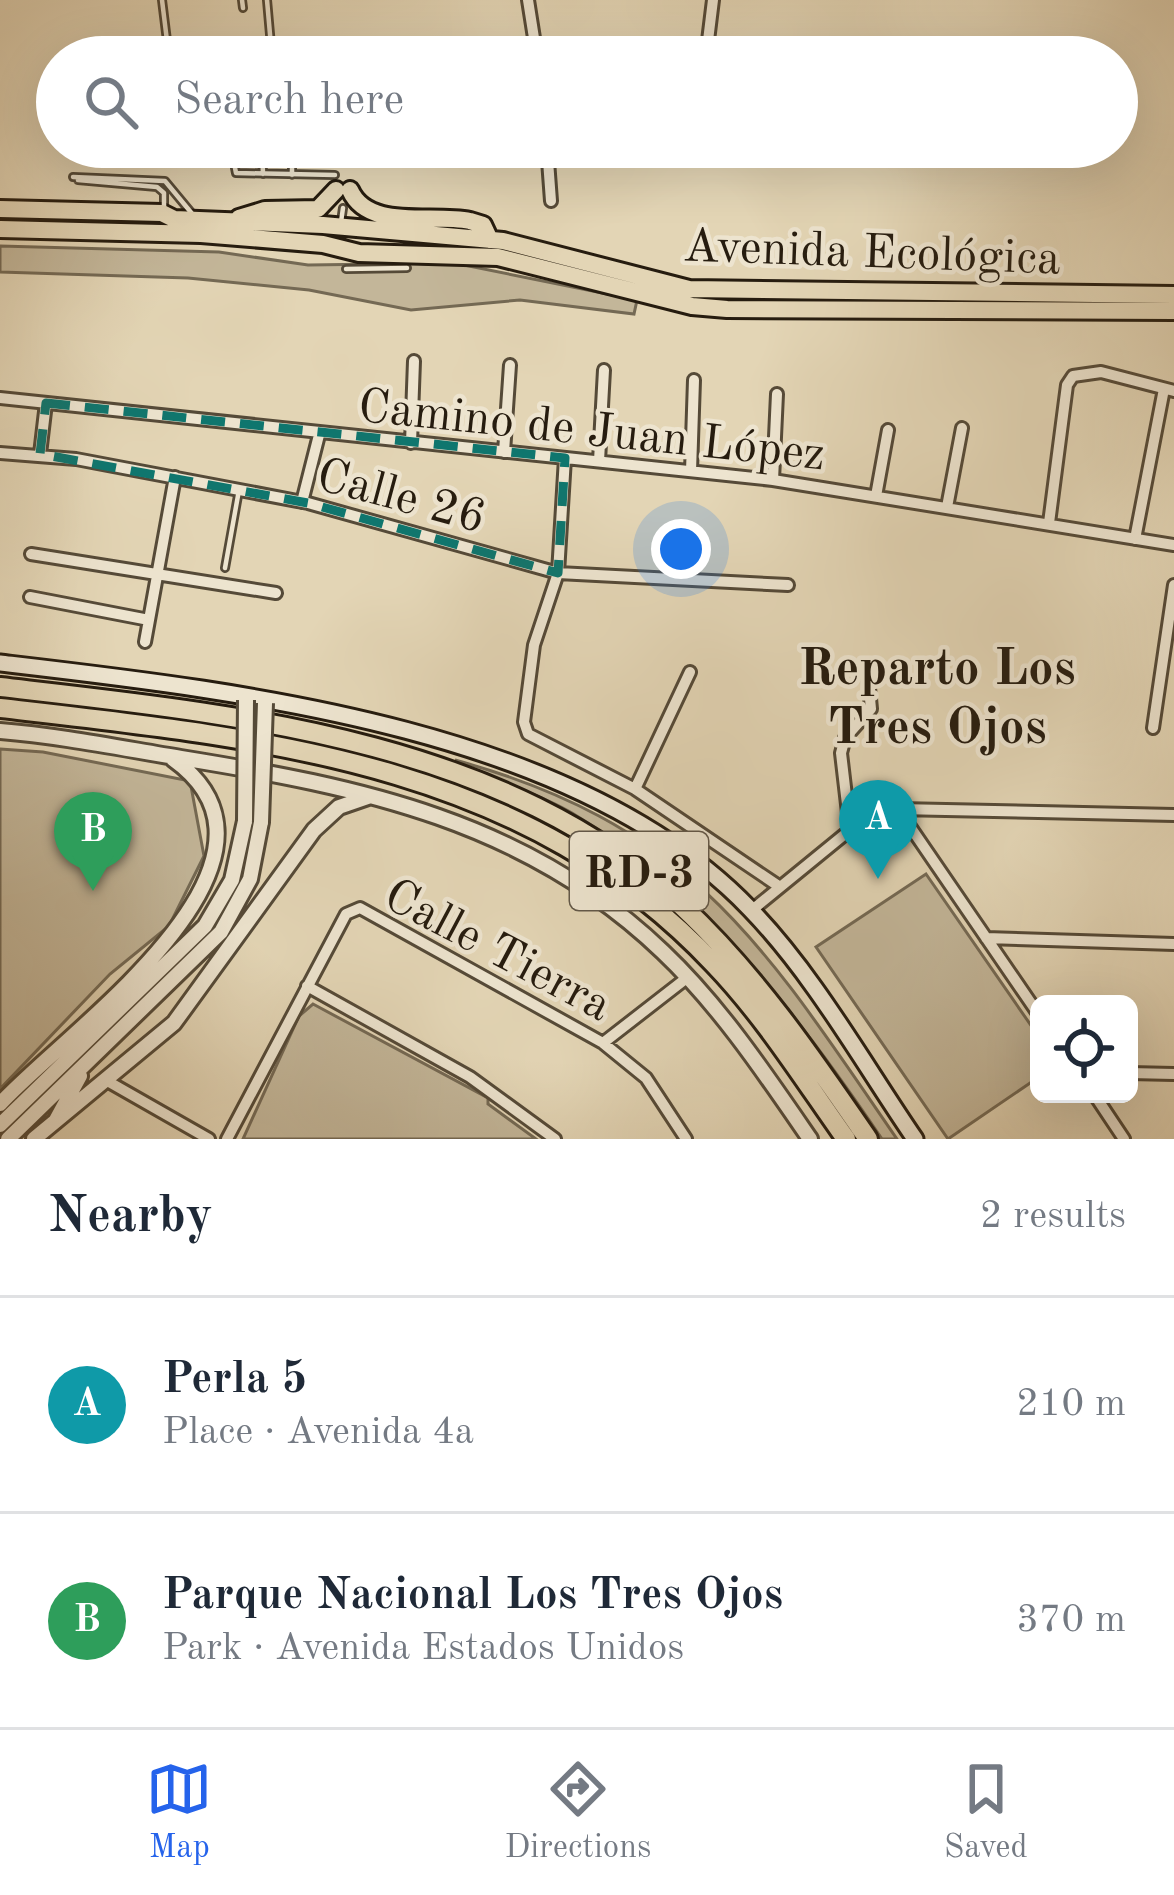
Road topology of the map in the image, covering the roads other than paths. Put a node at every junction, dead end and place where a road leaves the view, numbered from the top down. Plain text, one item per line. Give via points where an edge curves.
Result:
1 (162, 0) edge
2 (266, 0) edge
3 (528, 0) edge
4 (713, 0) edge
5 (166, 36) edge
6 (270, 36) edge
7 (534, 36) edge
8 (709, 36) edge
9 (233, 168) edge
10 (263, 168) edge
11 (292, 168) edge
12 (549, 168) edge
13 (263, 174) junction
14 (292, 175) junction
15 (341, 191) junction
16 (551, 201) dead end
17 (0, 208) edge
18 (163, 213) junction
19 (197, 220) junction
20 (340, 227) junction
21 (0, 229) edge
22 (231, 230) junction
23 (490, 240) junction
24 (435, 254) junction
25 (360, 261) junction
26 (407, 268) dead end
27 (346, 269) dead end
28 (1174, 295) edge
29 (1174, 311) edge
30 (414, 361) dead end
31 (510, 365) dead end
32 (604, 370) dead end
33 (694, 380) dead end
34 (1169, 390) edge
35 (777, 394) dead end
36 (0, 398) edge
37 (46, 404) junction
38 (962, 428) dead end
39 (888, 430) dead end
40 (319, 435) junction
41 (411, 442) junction
42 (504, 452) junction
43 (0, 453) edge
44 (40, 454) junction
45 (565, 458) junction
46 (598, 461) junction
47 (691, 471) junction
48 (175, 477) junction
49 (773, 481) junction
50 (239, 490) junction
51 (876, 496) junction
52 (302, 502) junction
53 (947, 507) junction
54 (1049, 523) junction
55 (1135, 539) junction
56 (1174, 545) edge
57 (31, 554) dead end
58 (225, 568) dead end
59 (559, 572) junction
60 (158, 574) junction
61 (788, 585) dead end
62 (1174, 585) edge
63 (276, 593) dead end
64 (29, 597) dead end
65 (149, 620) junction
66 (145, 642) dead end
67 (0, 662) edge
68 (689, 672) dead end
69 (868, 677) dead end
70 (0, 687) edge
71 (246, 700) junction
72 (265, 703) junction
73 (0, 708) edge
74 (1153, 728) dead end
75 (0, 731) edge
76 (169, 756) junction
77 (635, 789) junction
78 (379, 796) junction
79 (898, 809) junction
80 (1174, 814) edge
81 (850, 830) junction
82 (777, 885) junction
83 (752, 910) junction
84 (986, 938) junction
85 (1174, 944) edge
86 (688, 977) junction
87 (307, 986) junction
88 (1030, 1002) edge
89 (101, 1040) junction
90 (603, 1042) junction
91 (87, 1064) junction
92 (1138, 1073) edge
93 (1174, 1074) edge
94 (109, 1082) junction
95 (0, 1103) edge
96 (1100, 1103) edge
97 (54, 1124) junction
98 (0, 1125) edge
99 (8, 1139) edge
100 (34, 1139) edge
101 (64, 1139) edge
102 (209, 1139) edge
103 (227, 1139) edge
104 (555, 1139) edge
105 (686, 1139) edge
106 (810, 1139) edge
107 (846, 1139) edge
108 (868, 1139) edge
109 (915, 1139) edge
110 (1124, 1139) edge

1 - 5 lane
2 - 6 lane
3 - 7 street
4 - 8 street
9 - 13 lane
10 - 13 lane
11 - 14 lane
12 - 16 street
13 - 14 lane
14 - 15 lane
15 - 20 lane
15 - 22 main road via 318,209 265,210
15 - 23 main road via 375,215 470,221 483,225
17 - 18 main road, Avenida Ecológica
18 - 19 main road, Avenida Ecológica
18 - 19 lane via 157,187 73,177 165,181
19 - 22 main road, Avenida Ecológica
20 - 22 main road
20 - 23 main road, Avenida Ecológica
20 - 24 main road via 414,239
21 - 22 main road, Avenida Ecológica
22 - 25 main road, Avenida Ecológica via 323,244
23 - 28 main road, Avenida Ecológica via 689,289
24 - 25 main road, Avenida Ecológica
24 - 29 main road, Avenida Ecológica via 538,264 728,309
25 - 26 lane
25 - 27 lane
30 - 41 street
31 - 42 street
32 - 46 street
33 - 47 street
34 - 54 street via 1101,372 1073,376
34 - 55 street
35 - 49 street
36 - 37 street, Camino de Juan López
37 - 40 street, Camino de Juan López
37 - 44 street
38 - 53 street
39 - 51 street
40 - 41 street, Camino de Juan López
40 - 52 street
41 - 42 street, Camino de Juan López
42 - 45 street, Camino de Juan López
43 - 44 street, Calle 26
44 - 48 street, Calle 26
45 - 46 street, Camino de Juan López
45 - 59 street
46 - 47 street, Camino de Juan López
47 - 49 street, Camino de Juan López
48 - 50 street, Calle 26
48 - 60 street
49 - 51 street, Camino de Juan López
50 - 52 street, Calle 26
50 - 58 lane
51 - 53 street, Camino de Juan López
52 - 59 street, Calle 26
53 - 54 street, Camino de Juan López
54 - 55 street, Camino de Juan López
55 - 56 street, Camino de Juan López
57 - 60 street
59 - 61 street, Calle 26
59 - 77 street via 534,645 528,734
60 - 63 street
60 - 65 street
62 - 74 street
64 - 65 street
65 - 66 street
67 - 71 main road
68 - 77 street
69 - 81 street via 871,709 841,753
70 - 108 highway, RD-3 via 360,745 469,776 545,812 648,878 705,929 787,1024
71 - 72 main road, bridge
71 - 89 street, bridge via 245,821 232,880 185,950
72 - 83 main road via 479,751 600,800 668,840
72 - 89 street, bridge via 258,853 237,908 201,956
73 - 107 highway, RD-3 via 308,752 435,784 518,818 613,876 691,940
75 - 76 street
76 - 78 street
76 - 95 street via 200,784 212,820 211,868 200,897 165,946
77 - 82 street
78 - 86 street via 463,823 534,859 633,927
78 - 94 street via 327,816 174,1023
79 - 80 street
79 - 81 street
79 - 84 street
81 - 82 street
82 - 83 street
83 - 109 main road
84 - 85 street
84 - 88 street
86 - 90 street
86 - 106 street
87 - 90 street, Calle Tierra via 346,914 360,908
87 - 103 street, Calle Tierra
87 - 104 street via 492,1090
89 - 91 street
89 - 98 street
90 - 105 street, Calle Tierra via 646,1078
91 - 97 street
91 - 99 street
92 - 93 street
94 - 97 street
94 - 102 street
96 - 110 street
97 - 100 street
97 - 101 street

